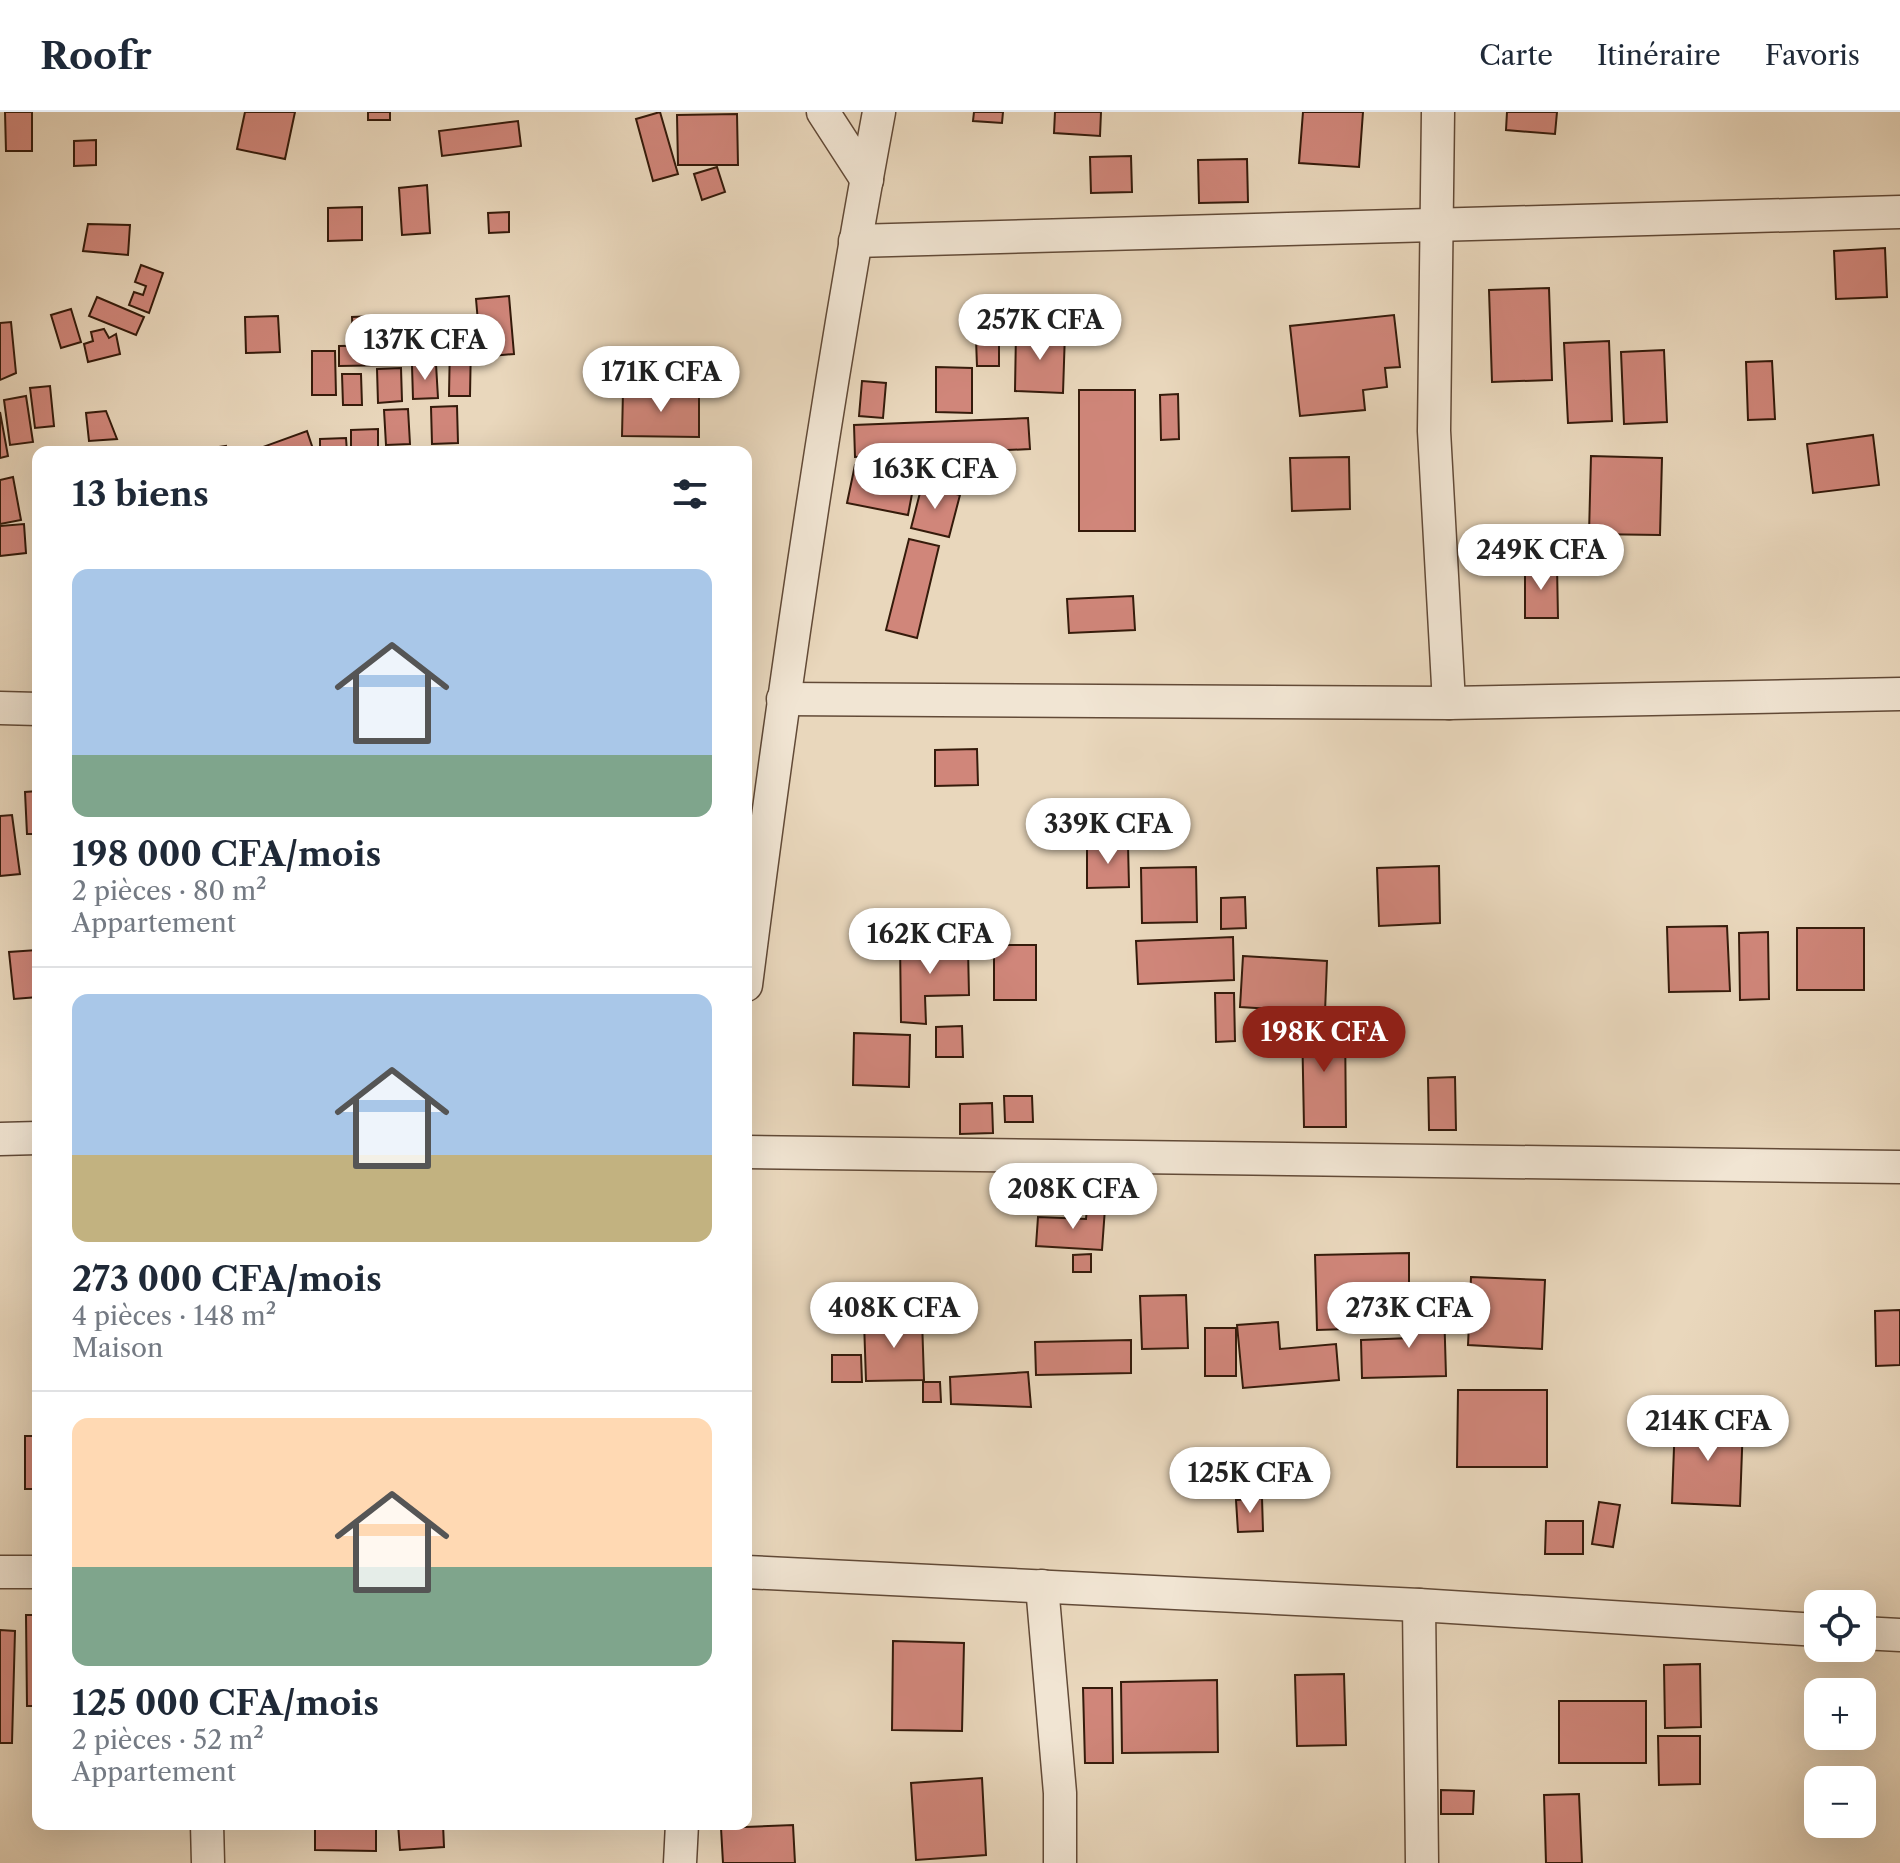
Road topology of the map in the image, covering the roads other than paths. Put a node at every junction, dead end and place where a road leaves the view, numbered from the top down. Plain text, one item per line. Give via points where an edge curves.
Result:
1 (823, 112) edge
2 (879, 112) edge
3 (1438, 112) edge
4 (867, 180) junction
5 (1900, 212) edge
6 (1438, 222) junction
7 (855, 241) junction
8 (1900, 694) edge
9 (783, 699) junction
10 (1449, 703) junction
11 (0, 708) edge
12 (32, 709) edge
13 (752, 939) edge
14 (32, 1138) edge
15 (0, 1139) edge
16 (752, 1152) edge
17 (1900, 1167) edge
18 (0, 1572) edge
19 (32, 1572) edge
20 (752, 1572) edge
21 (1042, 1586) junction
22 (1419, 1605) junction
23 (1804, 1629) edge
24 (1876, 1634) edge
25 (1900, 1635) edge
26 (207, 1830) edge
27 (682, 1830) edge
28 (208, 1863) edge
29 (680, 1863) edge
30 (1060, 1863) edge
31 (1422, 1863) edge

1 - 4 street
2 - 4 street
3 - 6 street
4 - 7 street
5 - 6 street
6 - 7 street
6 - 10 street via 1434,431
7 - 9 street
8 - 10 street
9 - 10 street
9 - 13 street
11 - 12 street
14 - 15 street
16 - 17 street
18 - 19 street
20 - 21 street
21 - 22 street
21 - 30 street via 1060,1793
22 - 23 street
22 - 31 street
24 - 25 street
26 - 28 street
27 - 29 street

